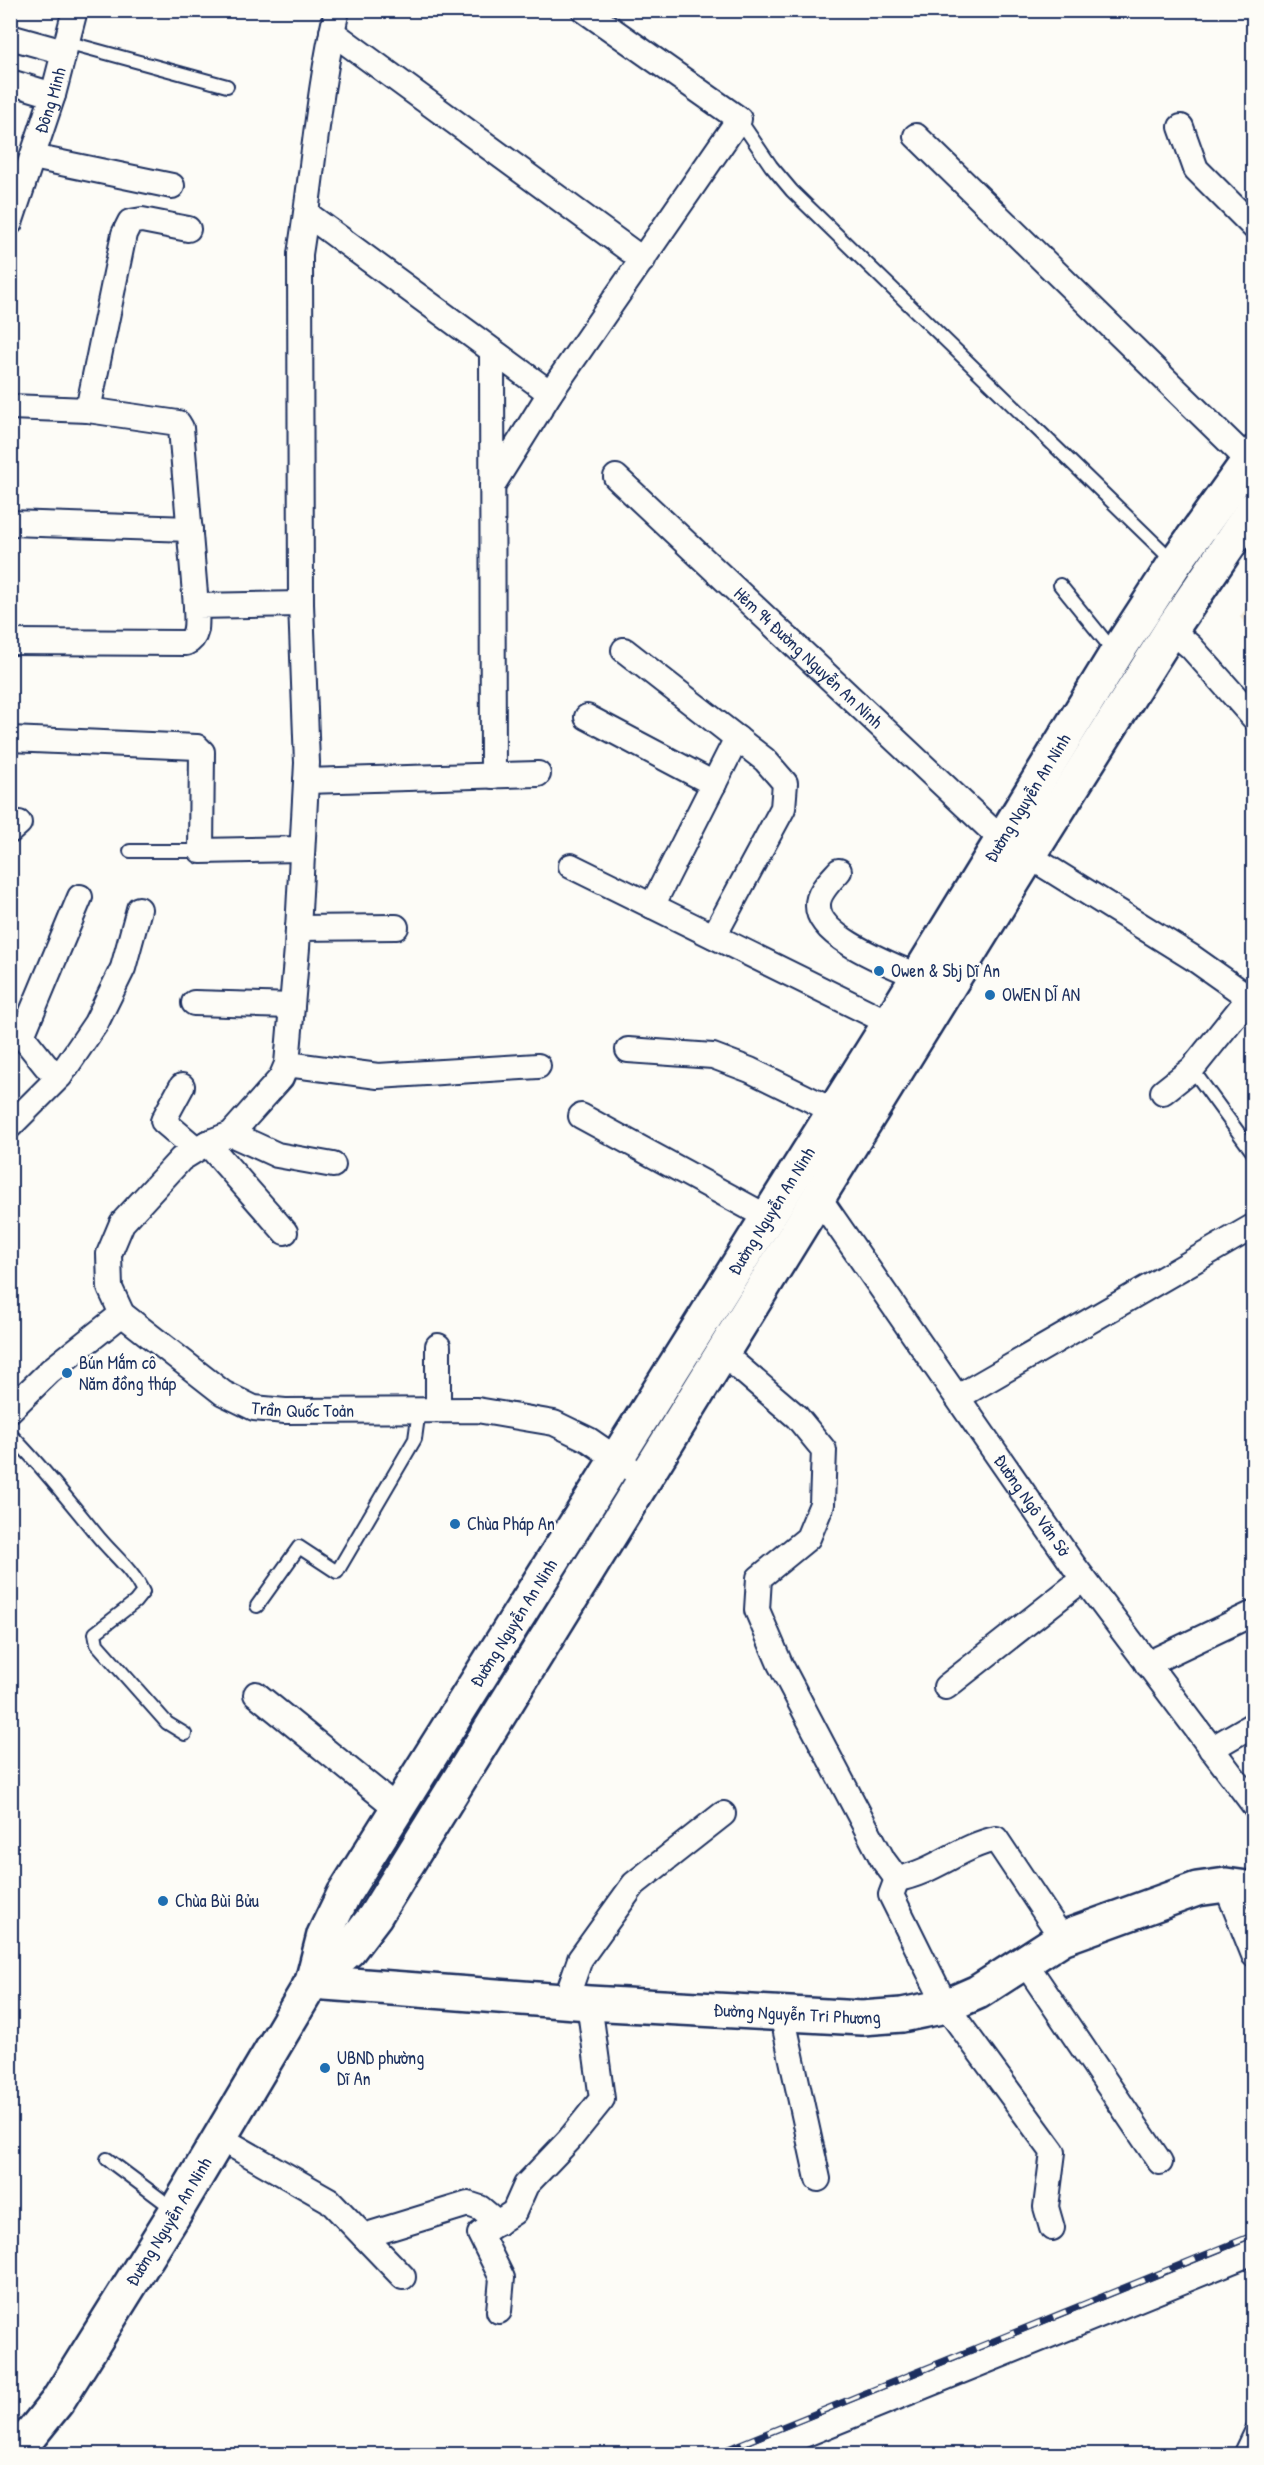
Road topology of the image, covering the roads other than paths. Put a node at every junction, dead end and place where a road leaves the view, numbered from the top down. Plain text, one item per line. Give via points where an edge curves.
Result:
1 (75, 10) edge
2 (584, 10) edge
3 (335, 21) edge
4 (10, 37) edge
5 (65, 47) junction
6 (10, 82) edge
7 (227, 86) dead end
8 (53, 95) junction
9 (739, 119) junction
10 (1181, 128) dead end
11 (915, 136) dead end
12 (33, 157) junction
13 (172, 186) dead end
14 (307, 214) junction
15 (10, 224) edge
16 (1254, 227) edge
17 (188, 229) dead end
18 (643, 260) junction
19 (492, 351) junction
20 (550, 393) junction
21 (10, 408) edge
22 (88, 410) junction
23 (1251, 456) edge
24 (616, 477) dead end
25 (492, 486) junction
26 (1254, 508) edge
27 (10, 523) edge
28 (190, 529) junction
29 (1175, 563) junction
30 (1060, 585) dead end
31 (301, 604) junction
32 (196, 606) junction
33 (1143, 611) junction
34 (1171, 630) junction
35 (10, 642) edge
36 (624, 650) dead end
37 (1116, 654) junction
38 (587, 717) dead end
39 (1254, 718) edge
40 (737, 738) junction
41 (10, 739) edge
42 (538, 774) dead end
43 (493, 776) junction
44 (306, 781) junction
45 (714, 784) junction
46 (1001, 839) junction
47 (302, 849) junction
48 (130, 851) dead end
49 (201, 851) junction
50 (1029, 856) junction
51 (571, 866) dead end
52 (839, 870) dead end
53 (80, 897) dead end
54 (652, 906) junction
55 (139, 909) dead end
56 (396, 927) dead end
57 (297, 928) junction
58 (714, 936) junction
59 (917, 976) junction
60 (1252, 1000) edge
61 (194, 1003) dead end
62 (292, 1006) junction
63 (903, 1029) junction
64 (628, 1050) dead end
65 (287, 1064) junction
66 (538, 1066) dead end
67 (1192, 1069) junction
68 (60, 1076) junction
69 (182, 1086) dead end
70 (1163, 1092) dead end
71 (834, 1111) junction
72 (581, 1116) dead end
73 (10, 1125) edge
74 (231, 1134) junction
75 (202, 1146) junction
76 (1254, 1154) edge
77 (333, 1165) dead end
78 (819, 1198) junction
79 (767, 1217) junction
80 (1254, 1226) edge
81 (285, 1232) dead end
82 (122, 1314) junction
83 (438, 1346) dead end
84 (721, 1352) junction
85 (958, 1397) junction
86 (10, 1410) edge
87 (428, 1410) junction
88 (10, 1434) edge
89 (616, 1458) junction
90 (644, 1478) junction
91 (1083, 1579) junction
92 (257, 1606) dead end
93 (1254, 1613) edge
94 (1147, 1664) junction
95 (946, 1687) dead end
96 (256, 1694) dead end
97 (1254, 1724) edge
98 (185, 1734) dead end
99 (1211, 1749) junction
100 (1254, 1805) edge
101 (398, 1809) junction
102 (723, 1814) dead end
103 (897, 1879) junction
104 (1240, 1887) edge
105 (1062, 1938) junction
106 (1254, 1955) edge
107 (1026, 1964) junction
108 (312, 1982) junction
109 (578, 2001) junction
110 (946, 2006) junction
111 (782, 2014) junction
112 (220, 2138) junction
113 (107, 2159) dead end
114 (1160, 2162) dead end
115 (818, 2179) dead end
116 (176, 2211) junction
117 (498, 2223) junction
118 (1052, 2229) dead end
119 (364, 2236) junction
120 (1254, 2252) edge
121 (403, 2277) dead end
122 (499, 2311) dead end
123 (1254, 2426) edge
124 (774, 2451) edge
125 (15, 2454) edge
126 (1240, 2454) edge

1 - 5 street, Đông Minh
2 - 9 street
3 - 14 street via 308,182
3 - 18 street
4 - 5 street
5 - 7 lane
5 - 8 street, Đông Minh
6 - 8 street
8 - 12 street, Đông Minh
9 - 18 street
9 - 29 lane via 792,191
10 - 16 street via 1196,169
11 - 23 street
12 - 13 street
12 - 15 street, Đông Minh
14 - 19 street
14 - 31 street via 300,254
17 - 22 street via 142,220 130,222
18 - 20 street
19 - 20 street
19 - 25 street
20 - 25 street
21 - 22 street
22 - 28 street via 178,423
23 - 29 main road, Đường Nguyễn An Ninh
24 - 46 street, Hẻm 94 Đường Nguyễn An Ninh
25 - 43 street
26 - 34 main road, Đường Nguyễn An Ninh
27 - 28 street
28 - 32 street
29 - 33 main road, Đường Nguyễn An Ninh
30 - 37 lane
31 - 32 street
31 - 44 street
32 - 35 street via 196,633 186,643
33 - 34 main road
33 - 37 main road, Đường Nguyễn An Ninh
34 - 39 street
34 - 50 main road, Đường Nguyễn An Ninh
36 - 40 street
37 - 46 main road, Đường Nguyễn An Ninh
38 - 45 street
40 - 45 street
40 - 58 street via 765,759 785,783 783,808
41 - 49 street via 197,747 202,752
42 - 43 street
43 - 44 street
44 - 47 street
45 - 54 street
46 - 59 main road, Đường Nguyễn An Ninh
47 - 49 street
47 - 57 street
48 - 49 lane
50 - 60 street via 1193,958
50 - 63 main road, Đường Nguyễn An Ninh
51 - 54 street
52 - 59 street via 819,897 817,908 823,921 848,942
53 - 68 street via 18,1031 46,1066
54 - 58 street
55 - 68 street via 123,968 96,1023
56 - 57 street
57 - 62 street
58 - 63 street
59 - 63 main road, Đường Nguyễn An Ninh
60 - 67 street
61 - 62 street
62 - 65 street
63 - 71 main road, Đường Nguyễn An Ninh
63 - 78 main road, Đường Nguyễn An Ninh
64 - 71 street via 713,1056
65 - 66 street via 378,1076
65 - 74 street via 281,1078
67 - 70 street
67 - 76 lane
68 - 73 street
69 - 75 street via 163,1121
71 - 79 main road, Đường Nguyễn An Ninh
72 - 79 street
74 - 75 street
74 - 77 street via 277,1155
75 - 81 street
75 - 82 street via 181,1159 122,1223 109,1254 110,1288
78 - 84 main road, Đường Nguyễn An Ninh
78 - 85 street, Đường Ngô Văn Sở
79 - 89 main road, Đường Nguyễn An Ninh
80 - 85 street
82 - 86 street via 50,1371
82 - 87 street, Trần Quốc Toản via 223,1393 254,1408
83 - 87 street
84 - 90 main road, Đường Nguyễn An Ninh
84 - 103 street via 797,1417 824,1450 822,1504 808,1538 759,1578 757,1610 780,1664 883,1860
85 - 91 street, Đường Ngô Văn Sở
87 - 89 street, Trần Quốc Toản via 477,1410 554,1423
87 - 92 lane via 337,1572 299,1546
88 - 98 lane via 136,1578 143,1592 95,1633 97,1644 167,1723
89 - 90 street, Trần Quốc Toản
89 - 101 main road, Đường Nguyễn An Ninh
90 - 108 main road, Đường Nguyễn An Ninh via 375,1916 349,1950
91 - 94 street, Đường Ngô Văn Sở
91 - 95 street
93 - 94 street
94 - 99 street, Đường Ngô Văn Sở
96 - 101 street
97 - 99 street
99 - 100 street, Đường Ngô Văn Sở
101 - 108 main road, Đường Nguyễn An Ninh via 330,1918
102 - 109 street via 634,1884 580,1959
103 - 105 street via 913,1876 996,1839
103 - 110 street via 891,1895
104 - 105 main road, Đường Nguyễn Tri Phương via 1197,1889
104 - 106 street
105 - 107 main road, Đường Nguyễn Tri Phương
107 - 110 main road, Đường Nguyễn Tri Phương
107 - 114 street
108 - 109 main road, Đường Nguyễn Tri Phương
108 - 112 main road, Đường Nguyễn An Ninh
109 - 111 main road, Đường Nguyễn Tri Phương
109 - 117 street via 602,2099 526,2185 514,2212
110 - 111 main road, Đường Nguyễn Tri Phương via 862,2018
110 - 118 street via 1053,2152 1046,2207
111 - 115 street
112 - 116 main road, Đường Nguyễn An Ninh
112 - 119 street via 329,2200
113 - 116 lane
116 - 125 main road, Đường Nguyễn An Ninh via 57,2402
117 - 119 street via 480,2208 468,2204
117 - 122 street via 480,2234 502,2278
119 - 121 street
120 - 124 street
123 - 126 lane

